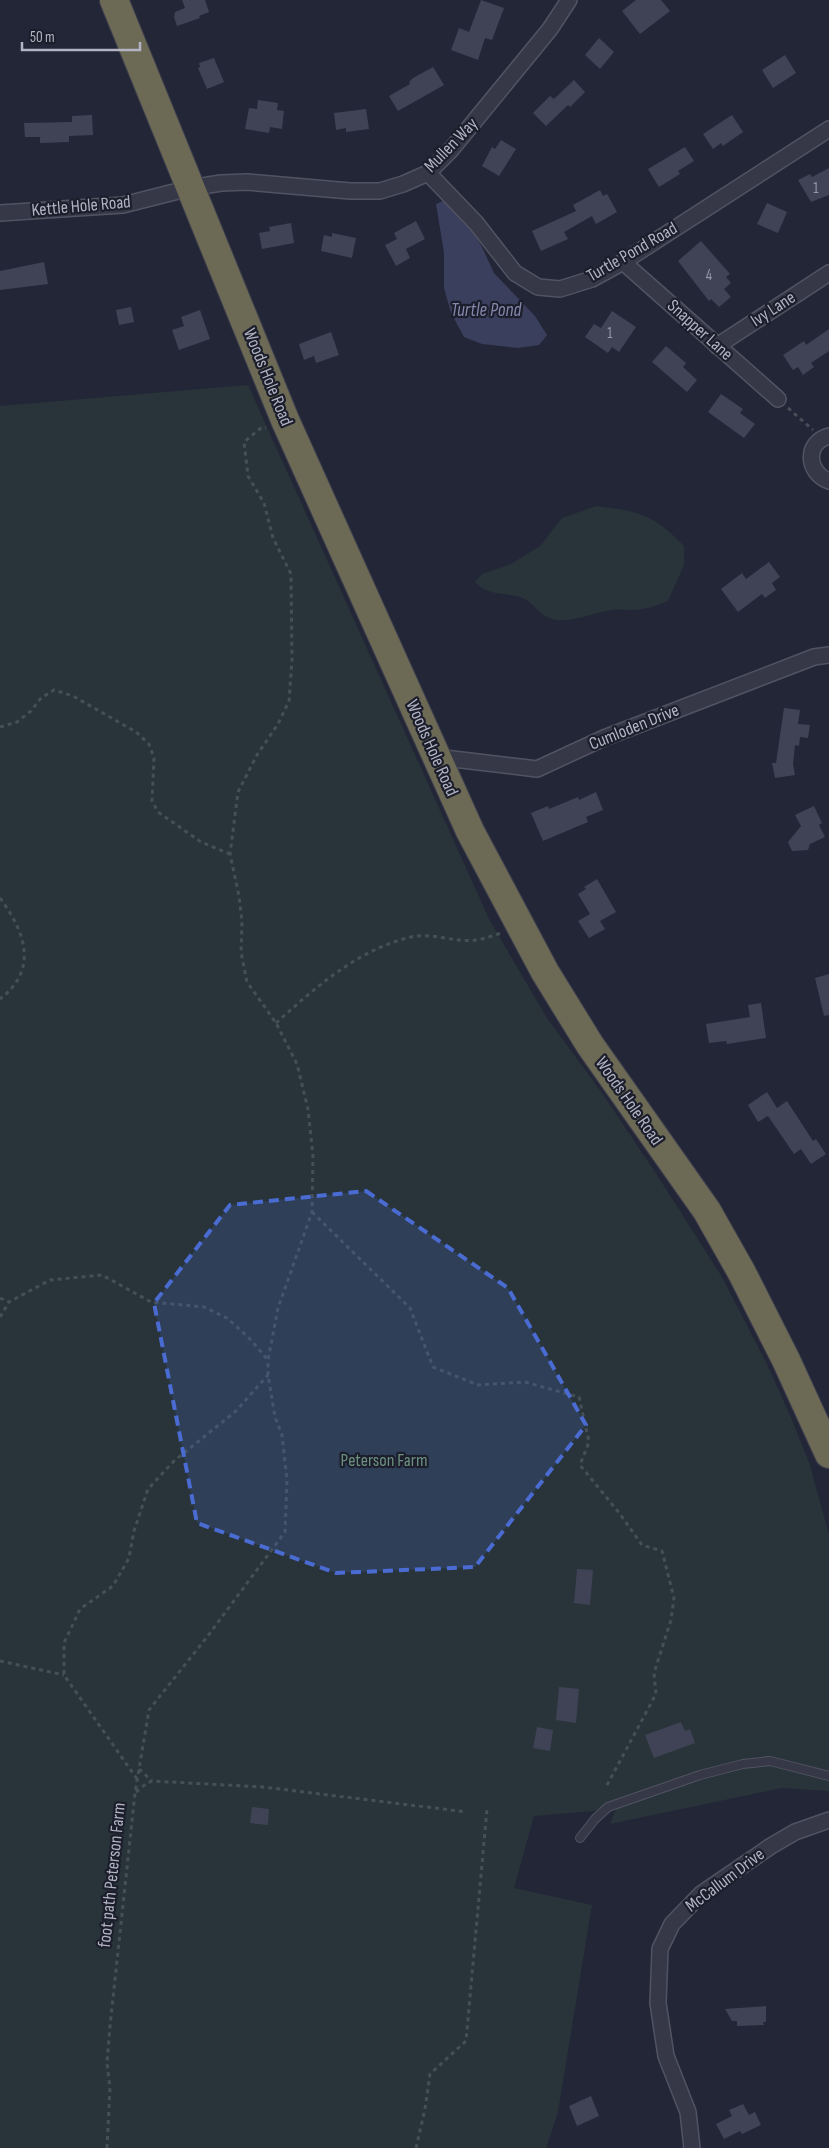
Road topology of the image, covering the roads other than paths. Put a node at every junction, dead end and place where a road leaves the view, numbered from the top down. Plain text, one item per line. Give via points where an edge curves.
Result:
1 (114, 0) edge
2 (569, 0) edge
3 (829, 130) edge
4 (428, 173) junction
5 (190, 188) junction
6 (0, 214) edge
7 (623, 262) junction
8 (829, 273) edge
9 (718, 346) junction
10 (778, 399) road end
11 (826, 437) edge
12 (829, 483) edge
13 (829, 655) edge
14 (436, 757) junction
15 (829, 1454) edge
16 (829, 1776) edge
17 (829, 1820) edge
18 (580, 1838) dead end
19 (692, 2148) edge

1 - 5 highway, Woods Hole Road
2 - 4 street, Mullen Way via 486,110
3 - 7 street, Turtle Pond Road
4 - 5 street, Mullen Way via 380,191 247,182
4 - 7 street, Turtle Pond Road via 476,223 515,273 538,287 560,289
5 - 6 street, Kettle Hole Road via 122,205
5 - 14 highway, Woods Hole Road via 285,420
7 - 9 street, Snapper Lane
8 - 9 street, Ivy Lane
9 - 10 street, Snapper Lane
11 - 12 street via 811,450 811,460 820,477
13 - 14 street, Cumloden Drive via 814,657 604,738 537,769
14 - 15 highway, Woods Hole Road via 470,831 545,972 590,1045 707,1211 757,1302
16 - 18 lane via 770,1761 735,1766 608,1807
17 - 19 street, McCallum Drive via 795,1832 701,1894 672,1924 660,1949 658,2003 666,2056 688,2112

